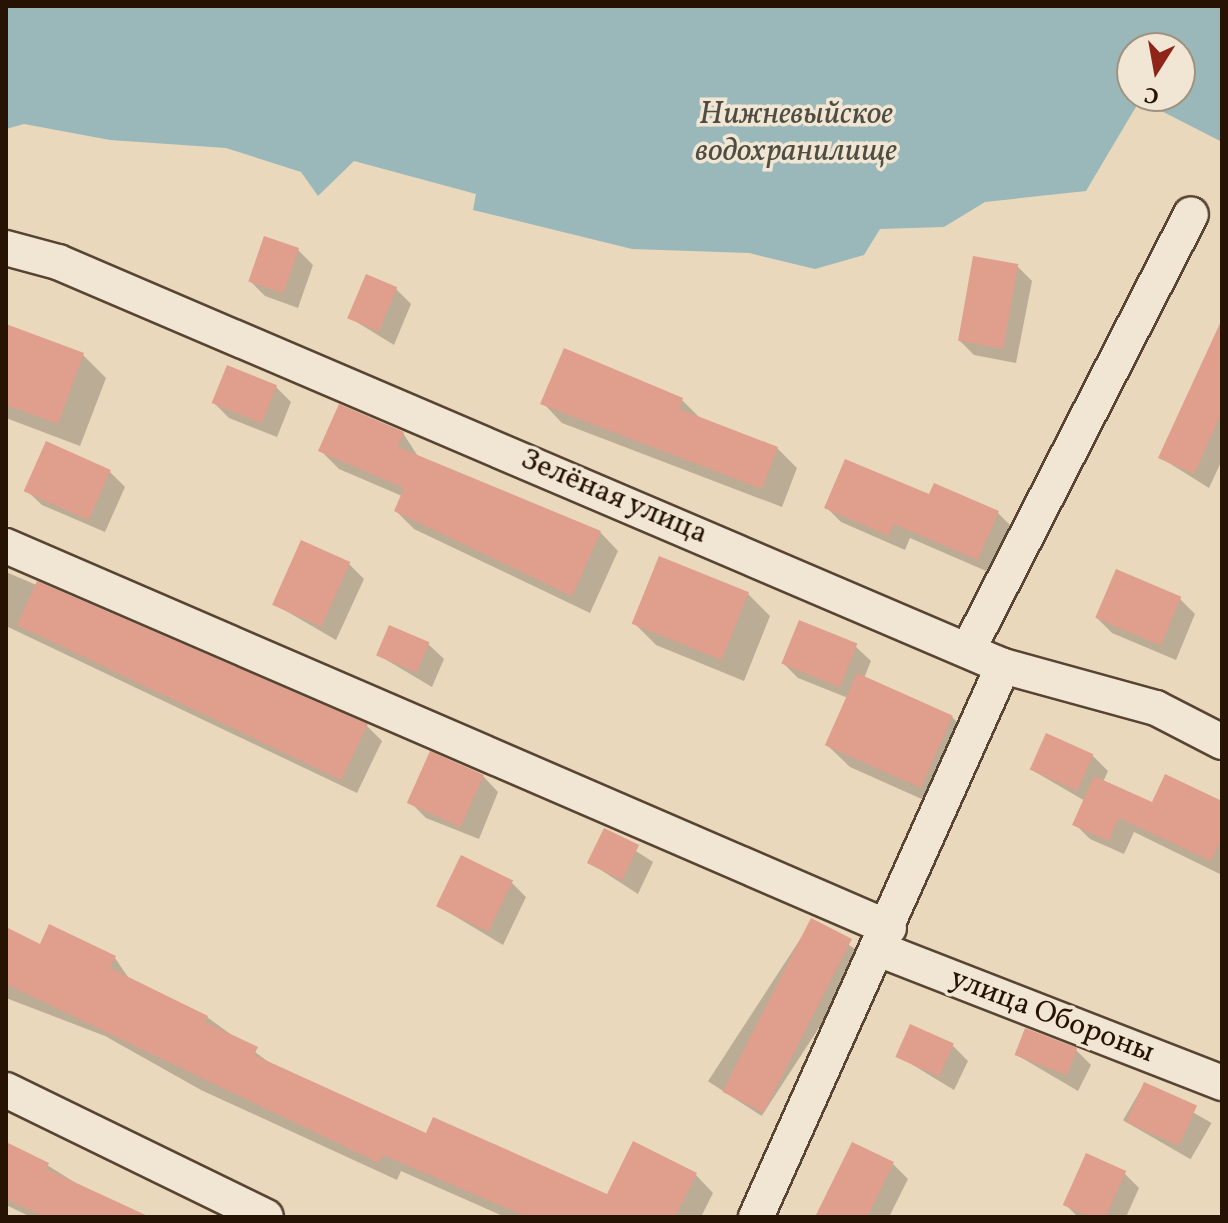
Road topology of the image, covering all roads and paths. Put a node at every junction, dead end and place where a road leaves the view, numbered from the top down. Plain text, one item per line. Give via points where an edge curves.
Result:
1 (1191, 215) dead end
2 (6, 248) edge
3 (6, 546) edge
4 (969, 648) junction
5 (1003, 666) junction
6 (1222, 742) edge
7 (885, 939) junction
8 (1222, 1083) edge
9 (6, 1090) edge
10 (266, 1217) edge
11 (756, 1217) edge

1 - 4 street
2 - 4 street, Зелёная улица via 58,262
3 - 7 street, улица Обороны
4 - 5 street, Зелёная улица
5 - 6 street, Зелёная улица via 1156,708
5 - 7 street
7 - 8 street, улица Обороны
7 - 11 street
9 - 10 street

